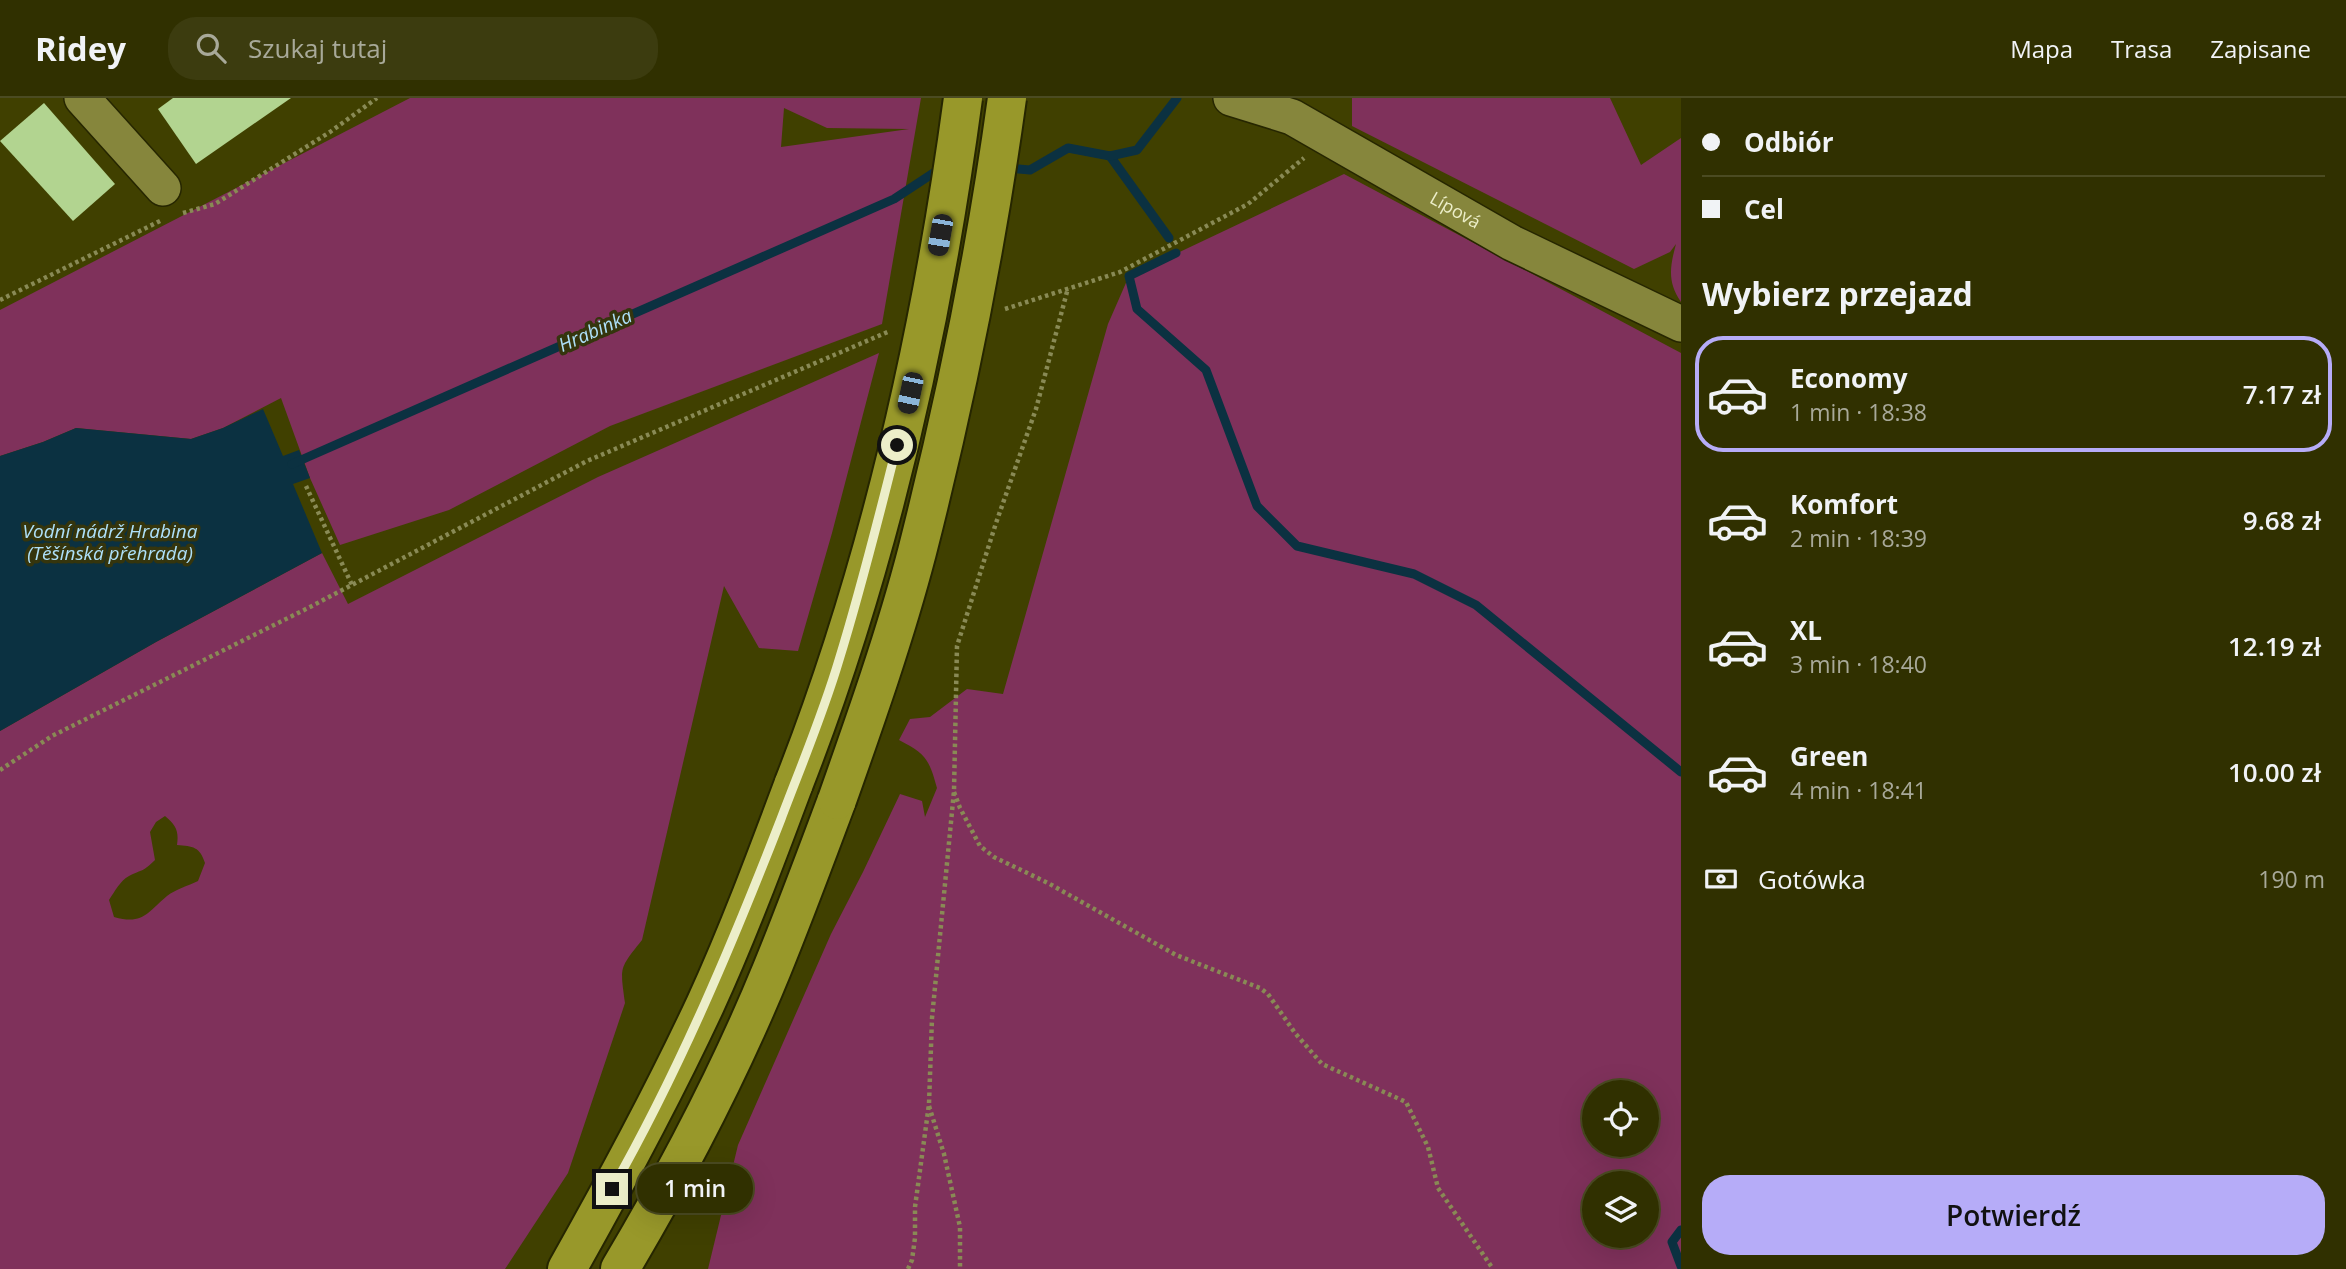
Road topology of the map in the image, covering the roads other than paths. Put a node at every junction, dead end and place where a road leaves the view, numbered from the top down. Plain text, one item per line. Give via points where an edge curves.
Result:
1 (82, 98) edge
2 (963, 98) edge
3 (1007, 98) edge
4 (1231, 98) edge
5 (1297, 108) edge
6 (169, 207) road end
7 (1681, 324) edge
8 (567, 1269) edge
9 (620, 1269) edge

1 - 6 street
2 - 8 highway, bridge via 928,311 904,420 839,661 706,1003 623,1170
3 - 9 highway, bridge via 965,345 916,553 877,685 772,971 681,1159
4 - 5 street, Lípová
5 - 7 street, Lípová via 1512,243

